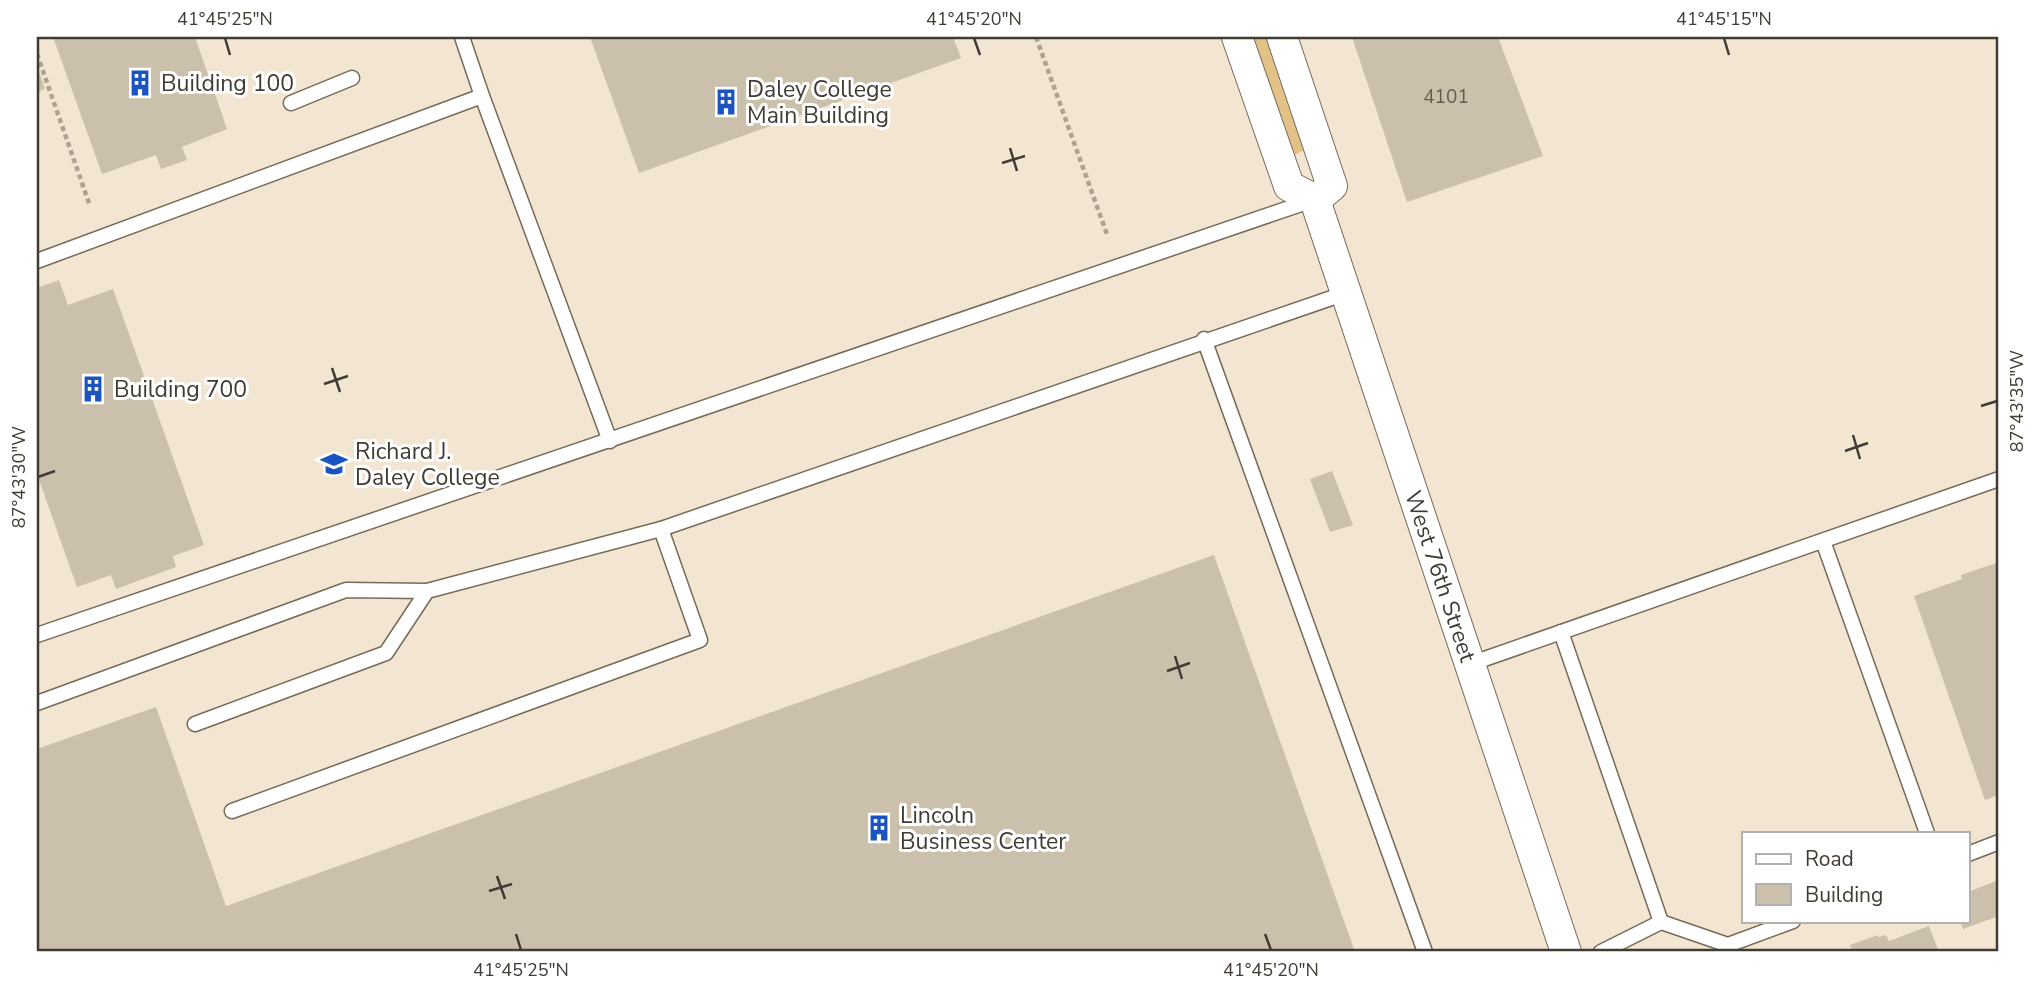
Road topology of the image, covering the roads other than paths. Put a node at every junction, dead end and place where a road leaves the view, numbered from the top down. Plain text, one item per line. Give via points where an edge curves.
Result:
1 (462, 37) edge
2 (1237, 37) edge
3 (1282, 37) edge
4 (352, 78) dead end
5 (482, 96) junction
6 (291, 103) dead end
7 (1315, 200) junction
8 (37, 261) edge
9 (1346, 293) junction
10 (1204, 340) junction
11 (610, 441) junction
12 (1999, 479) edge
13 (661, 529) junction
14 (1823, 541) junction
15 (427, 592) junction
16 (1561, 632) junction
17 (37, 635) edge
18 (1470, 664) junction
19 (37, 703) edge
20 (195, 724) dead end
21 (232, 811) dead end
22 (1927, 832) edge
23 (1999, 842) edge
24 (1969, 854) edge
25 (1661, 922) junction
26 (1790, 922) edge
27 (1425, 952) edge
28 (1566, 952) edge
29 (1601, 952) edge

1 - 5 lane
2 - 7 street via 1289,186
3 - 7 street via 1332,186
4 - 6 lane
5 - 8 lane
5 - 11 lane
7 - 9 street, West 76th Street
7 - 11 lane
9 - 10 lane
9 - 18 street, West 76th Street
10 - 13 lane
10 - 27 lane
11 - 17 lane
12 - 14 lane
13 - 15 lane
13 - 21 lane via 700,640
14 - 16 lane
14 - 22 lane
15 - 19 lane via 346,590
15 - 20 lane via 386,653
16 - 18 lane
16 - 25 lane
18 - 28 street, West 76th Street
23 - 24 lane
25 - 26 lane via 1728,946
25 - 29 lane

